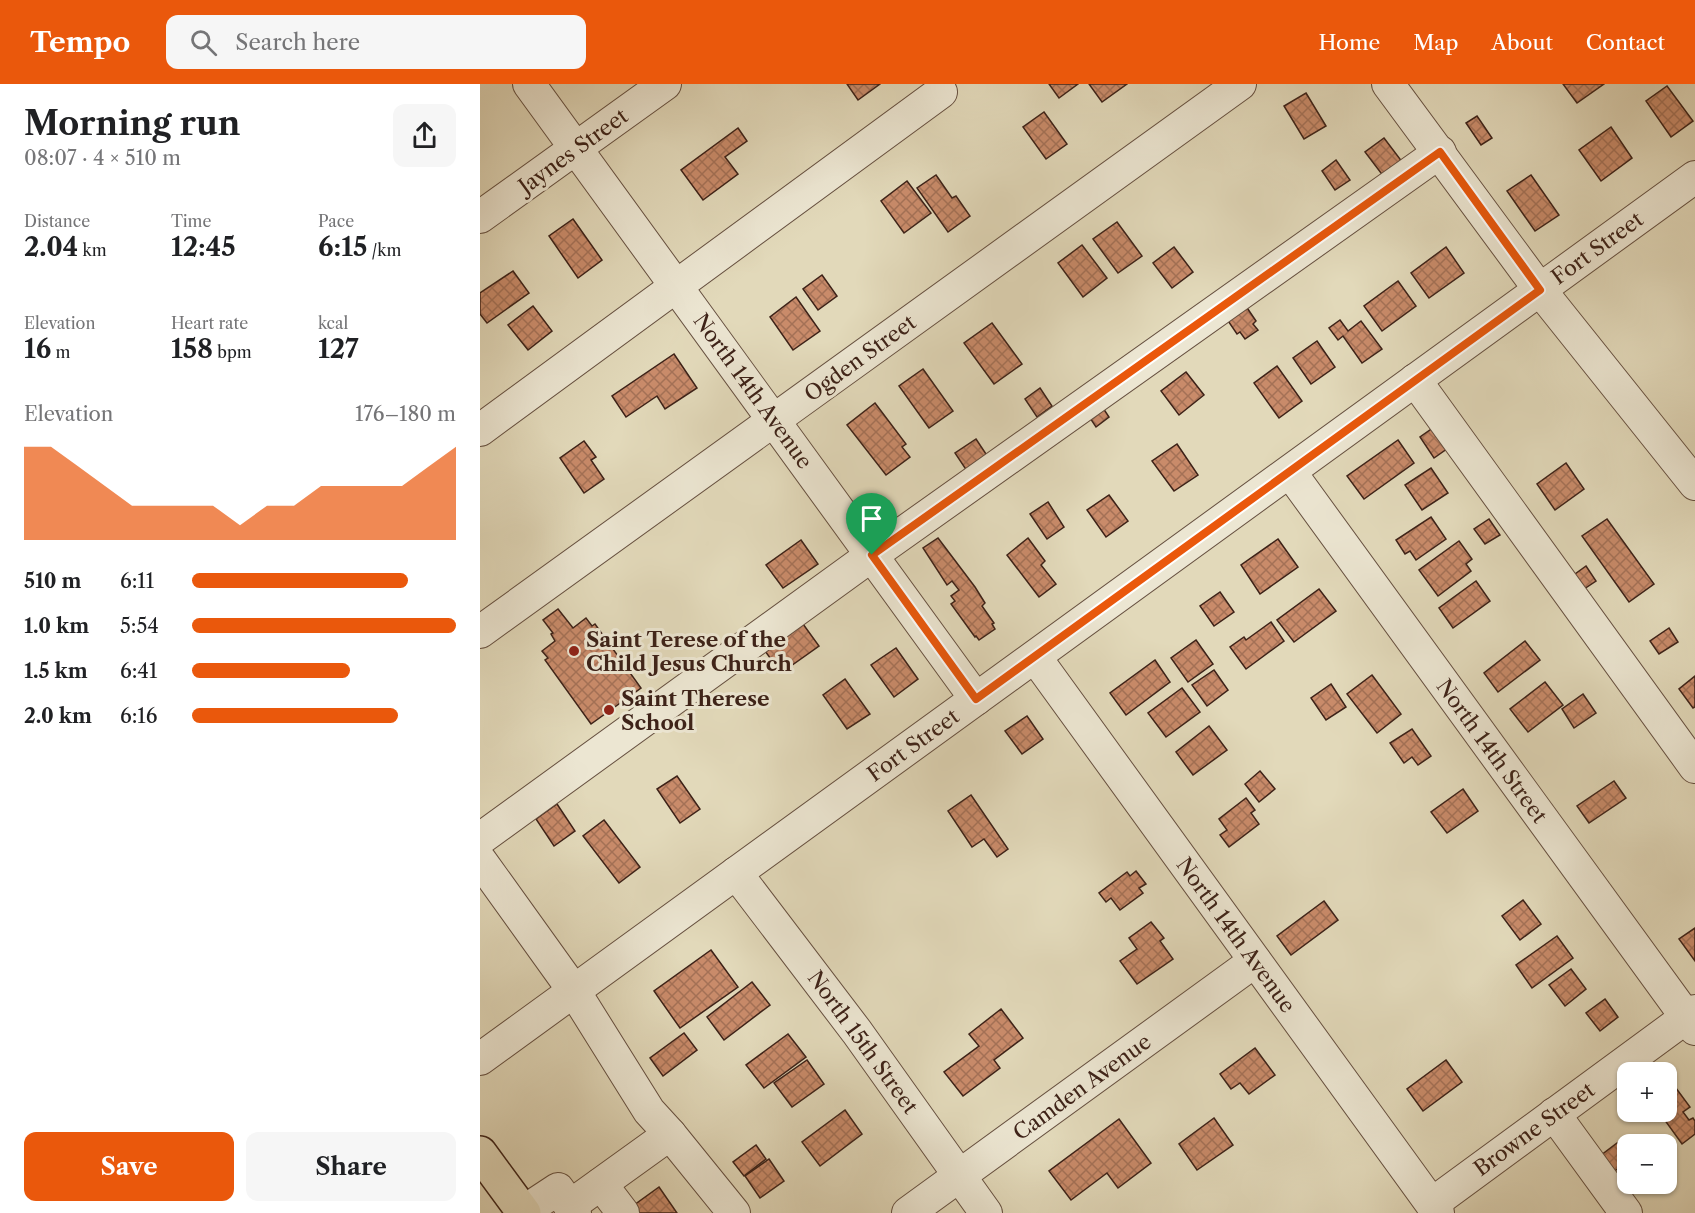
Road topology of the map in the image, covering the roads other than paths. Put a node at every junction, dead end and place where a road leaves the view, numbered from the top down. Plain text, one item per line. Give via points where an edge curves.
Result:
1 (529, 84) edge
2 (665, 84) edge
3 (1240, 84) edge
4 (1388, 84) edge
5 (941, 92) dead end
6 (575, 149) junction
7 (1440, 152) junction
8 (1695, 177) edge
9 (480, 218) edge
10 (677, 287) junction
11 (1540, 290) junction
12 (1415, 380) junction
13 (774, 420) junction
14 (480, 430) edge
15 (1290, 472) junction
16 (1695, 484) edge
17 (872, 555) junction
18 (480, 632) edge
19 (1035, 657) junction
20 (976, 699) junction
21 (1695, 767) edge
22 (480, 839) edge
23 (480, 860) edge
24 (736, 873) junction
25 (1255, 961) junction
26 (574, 991) junction
27 (1692, 1019) edge
28 (480, 1059) edge
29 (1554, 1114) junction
30 (670, 1134) junction
31 (480, 1153) edge
32 (960, 1176) junction
33 (601, 1184) junction
34 (1435, 1209) edge
35 (573, 1210) edge
36 (524, 1212) edge
37 (623, 1213) edge
38 (734, 1213) edge
39 (908, 1213) edge
40 (986, 1213) edge
41 (1626, 1213) edge

1 - 6 street, North 14th Avenue
2 - 6 street, Jaynes Street
3 - 13 street, Ogden Street
4 - 7 street
5 - 10 street
6 - 9 street, Jaynes Street
6 - 10 street, North 14th Avenue
7 - 11 street
7 - 17 street
8 - 11 street, Fort Street
10 - 13 street, North 14th Avenue
10 - 14 street
11 - 12 street, Fort Street
11 - 16 street
12 - 15 street, Fort Street
12 - 21 street
13 - 17 street, North 14th Avenue
13 - 18 street, Ogden Street
15 - 19 street, Fort Street
15 - 27 street, North 14th Street
17 - 20 street, North 14th Avenue
17 - 22 street
19 - 20 street, Fort Street
19 - 25 street, North 14th Avenue
20 - 24 street, Fort Street
23 - 26 street
24 - 26 street, Fort Street
24 - 32 street, North 15th Street
25 - 32 street, Camden Avenue
25 - 34 street, North 14th Avenue
26 - 28 street, Fort Street
26 - 30 street via 630,1084
27 - 29 street, Browne Street
29 - 34 street, Browne Street
29 - 41 street
30 - 33 street
30 - 38 street
31 - 36 main road
32 - 39 street, Camden Avenue
32 - 40 street, North 15th Street
33 - 35 street
33 - 37 street
35 - 36 street via 558,1189

